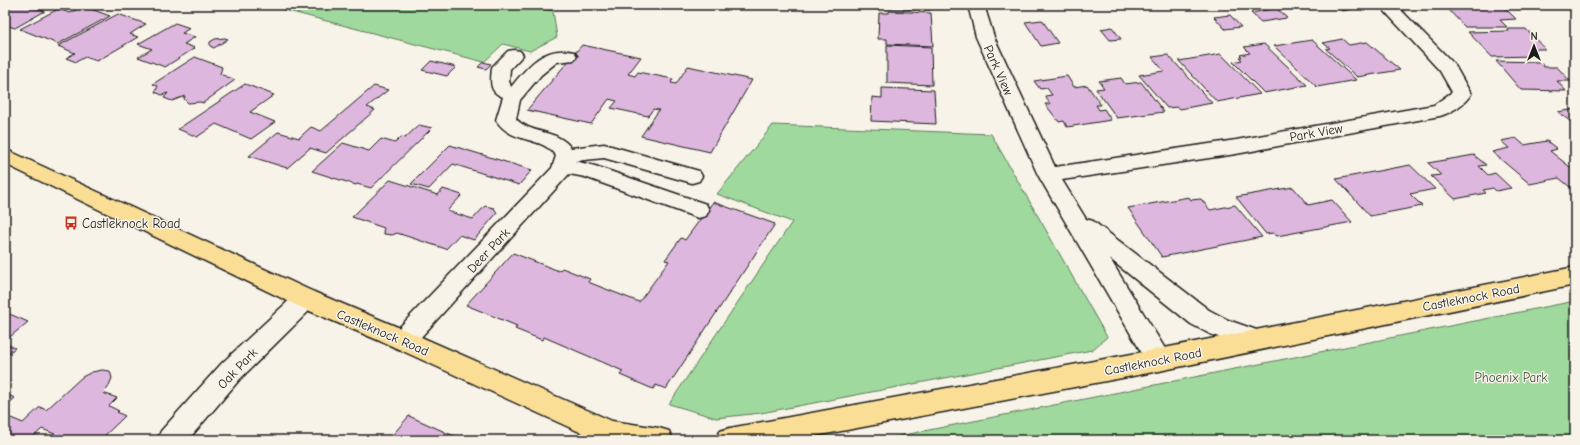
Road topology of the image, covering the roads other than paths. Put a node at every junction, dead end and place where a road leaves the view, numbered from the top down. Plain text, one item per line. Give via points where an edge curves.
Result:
1 (976, 5) edge
2 (1386, 5) edge
3 (514, 55) dead end
4 (568, 56) dead end
5 (515, 94) junction
6 (5, 156) edge
7 (565, 161) junction
8 (1048, 175) junction
9 (692, 176) dead end
10 (698, 210) dead end
11 (1074, 219) junction
12 (1575, 276) edge
13 (306, 299) junction
14 (403, 340) junction
15 (1256, 340) junction
16 (1159, 360) junction
17 (611, 436) edge
18 (171, 440) edge
19 (659, 440) edge
20 (730, 440) edge

1 - 8 street, Park View via 985,37
2 - 8 street, Park View via 1448,68 1462,94 1440,110 1236,147
3 - 5 street via 501,67 500,81 502,90
4 - 5 street via 552,57 543,63
5 - 7 street via 507,111 506,120 511,127 556,142 563,149
6 - 13 main road, Castleknock Road
7 - 9 street via 595,151 604,151
7 - 10 street
7 - 14 street, Deer Park via 561,171
8 - 11 street, Park View
11 - 15 street, Park View via 1200,317 1219,327
11 - 16 street, Park View
12 - 15 main road, Castleknock Road
13 - 14 main road, Castleknock Road
13 - 18 street, Oak Park via 231,371
14 - 17 main road, Castleknock Road
15 - 16 main road, Castleknock Road
16 - 20 main road, Castleknock Road
17 - 19 main road, Castleknock Road

